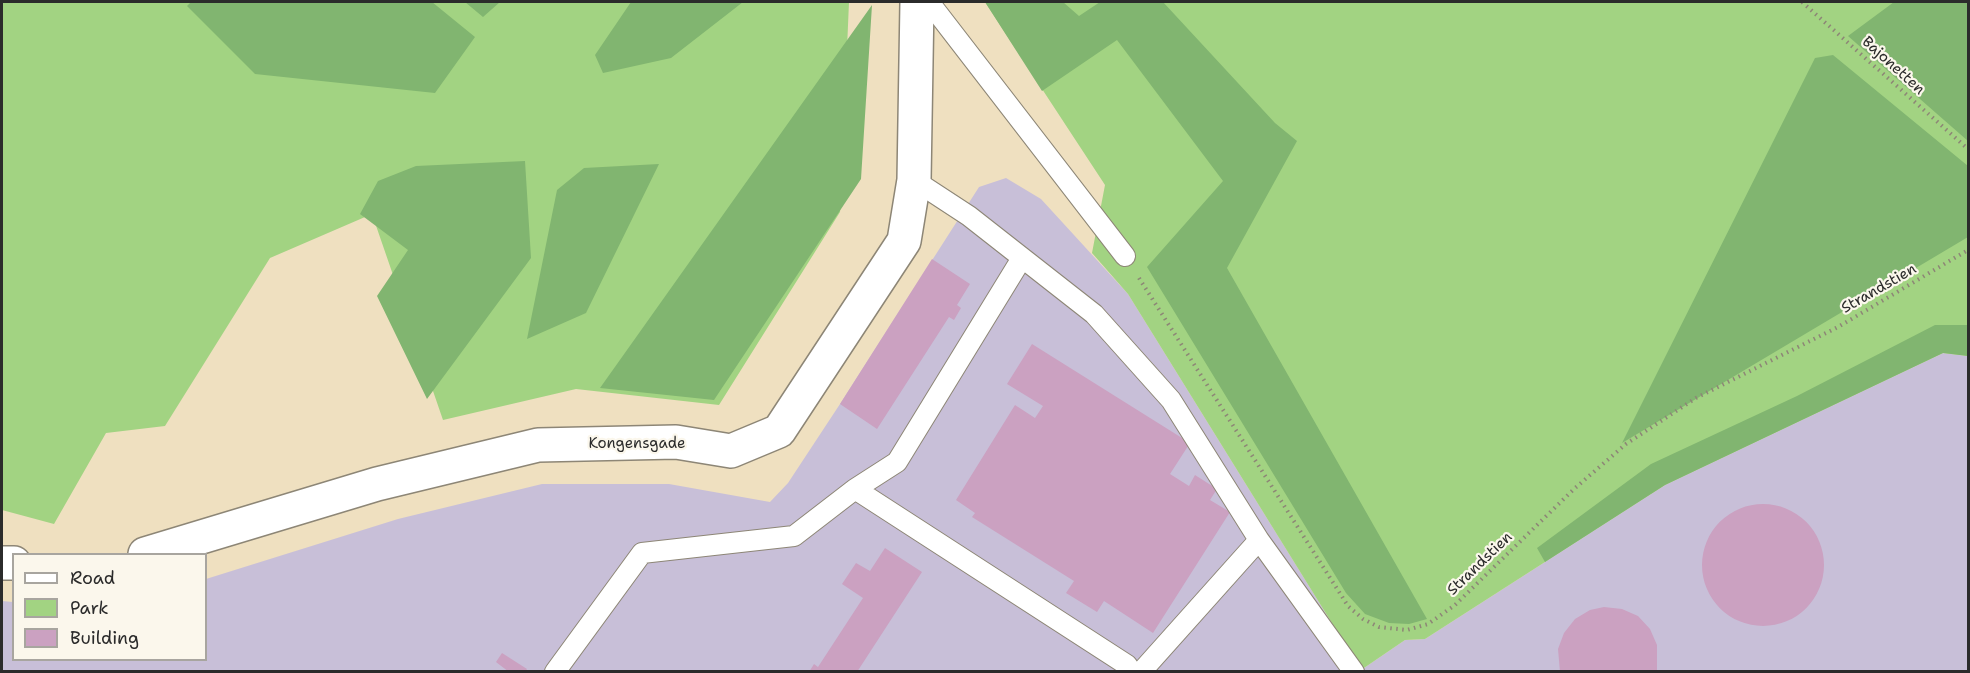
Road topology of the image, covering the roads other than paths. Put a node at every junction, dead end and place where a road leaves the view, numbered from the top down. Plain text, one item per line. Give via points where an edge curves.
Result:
1 (917, 2) edge
2 (929, 2) edge
3 (914, 180) junction
4 (1125, 256) road end
5 (1022, 258) junction
6 (855, 489) junction
7 (1259, 540) junction
8 (152, 553) edge
9 (555, 672) edge
10 (1132, 672) edge
11 (1141, 672) edge
12 (1354, 672) edge

1 - 3 street, Kongensgade
2 - 4 lane
3 - 5 lane via 969,216
3 - 8 street, Kongensgade via 904,241 779,430 731,451 676,441 538,445 377,484
5 - 6 lane via 897,462
5 - 7 lane via 1094,314 1171,400
6 - 9 lane via 794,536 642,553
6 - 10 lane via 1127,665
7 - 11 lane
7 - 12 lane

